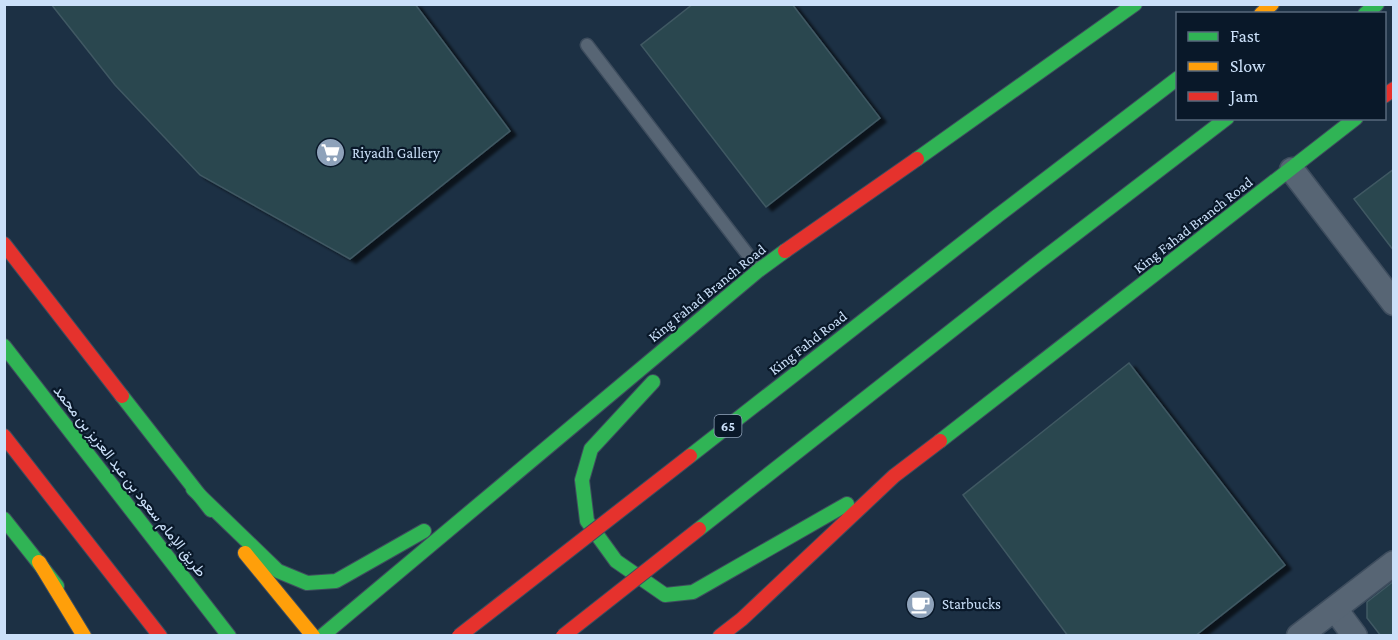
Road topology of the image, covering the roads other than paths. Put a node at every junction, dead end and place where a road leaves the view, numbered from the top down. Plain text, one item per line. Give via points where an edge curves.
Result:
1 (1135, 4) edge
2 (587, 45) dead end
3 (1176, 80) edge
4 (1224, 120) edge
5 (1354, 120) edge
6 (1292, 170) junction
7 (4, 244) edge
8 (759, 270) junction
9 (739, 287) junction
10 (1394, 303) edge
11 (4, 346) edge
12 (4, 436) edge
13 (894, 476) junction
14 (193, 489) junction
15 (496, 490) junction
16 (4, 519) edge
17 (39, 562) junction
18 (1394, 563) edge
19 (1335, 609) junction
20 (749, 627) edge
21 (84, 636) edge
22 (96, 636) edge
23 (160, 636) edge
24 (229, 636) edge
25 (313, 636) edge
26 (322, 636) edge
27 (459, 636) edge
28 (563, 636) edge
29 (720, 636) edge
30 (1299, 636) edge
31 (1355, 636) edge

1 - 8 main road, King Fahad Branch Road
2 - 8 lane
3 - 27 main road, King Fahd Road / 65, bridge
4 - 28 main road, bridge
5 - 6 main road, King Fahad Branch Road
6 - 10 street
6 - 13 main road, King Fahad Branch Road
7 - 14 main road
8 - 9 main road, King Fahad Branch Road
9 - 13 main road via 591,449 582,480 588,521 616,561 665,596 693,592
9 - 15 main road, King Fahad Branch Road
11 - 24 main road, طريق الإمام سعود بن عبد العزيز بن محمد
12 - 23 main road
13 - 20 main road, King Fahad Branch Road
14 - 15 main road via 278,571 307,583 336,581
14 - 25 main road
15 - 26 main road, King Fahad Branch Road
16 - 17 main road
17 - 21 main road
17 - 22 main road
18 - 19 street
19 - 30 street
19 - 31 street
20 - 29 main road, King Fahad Branch Road

